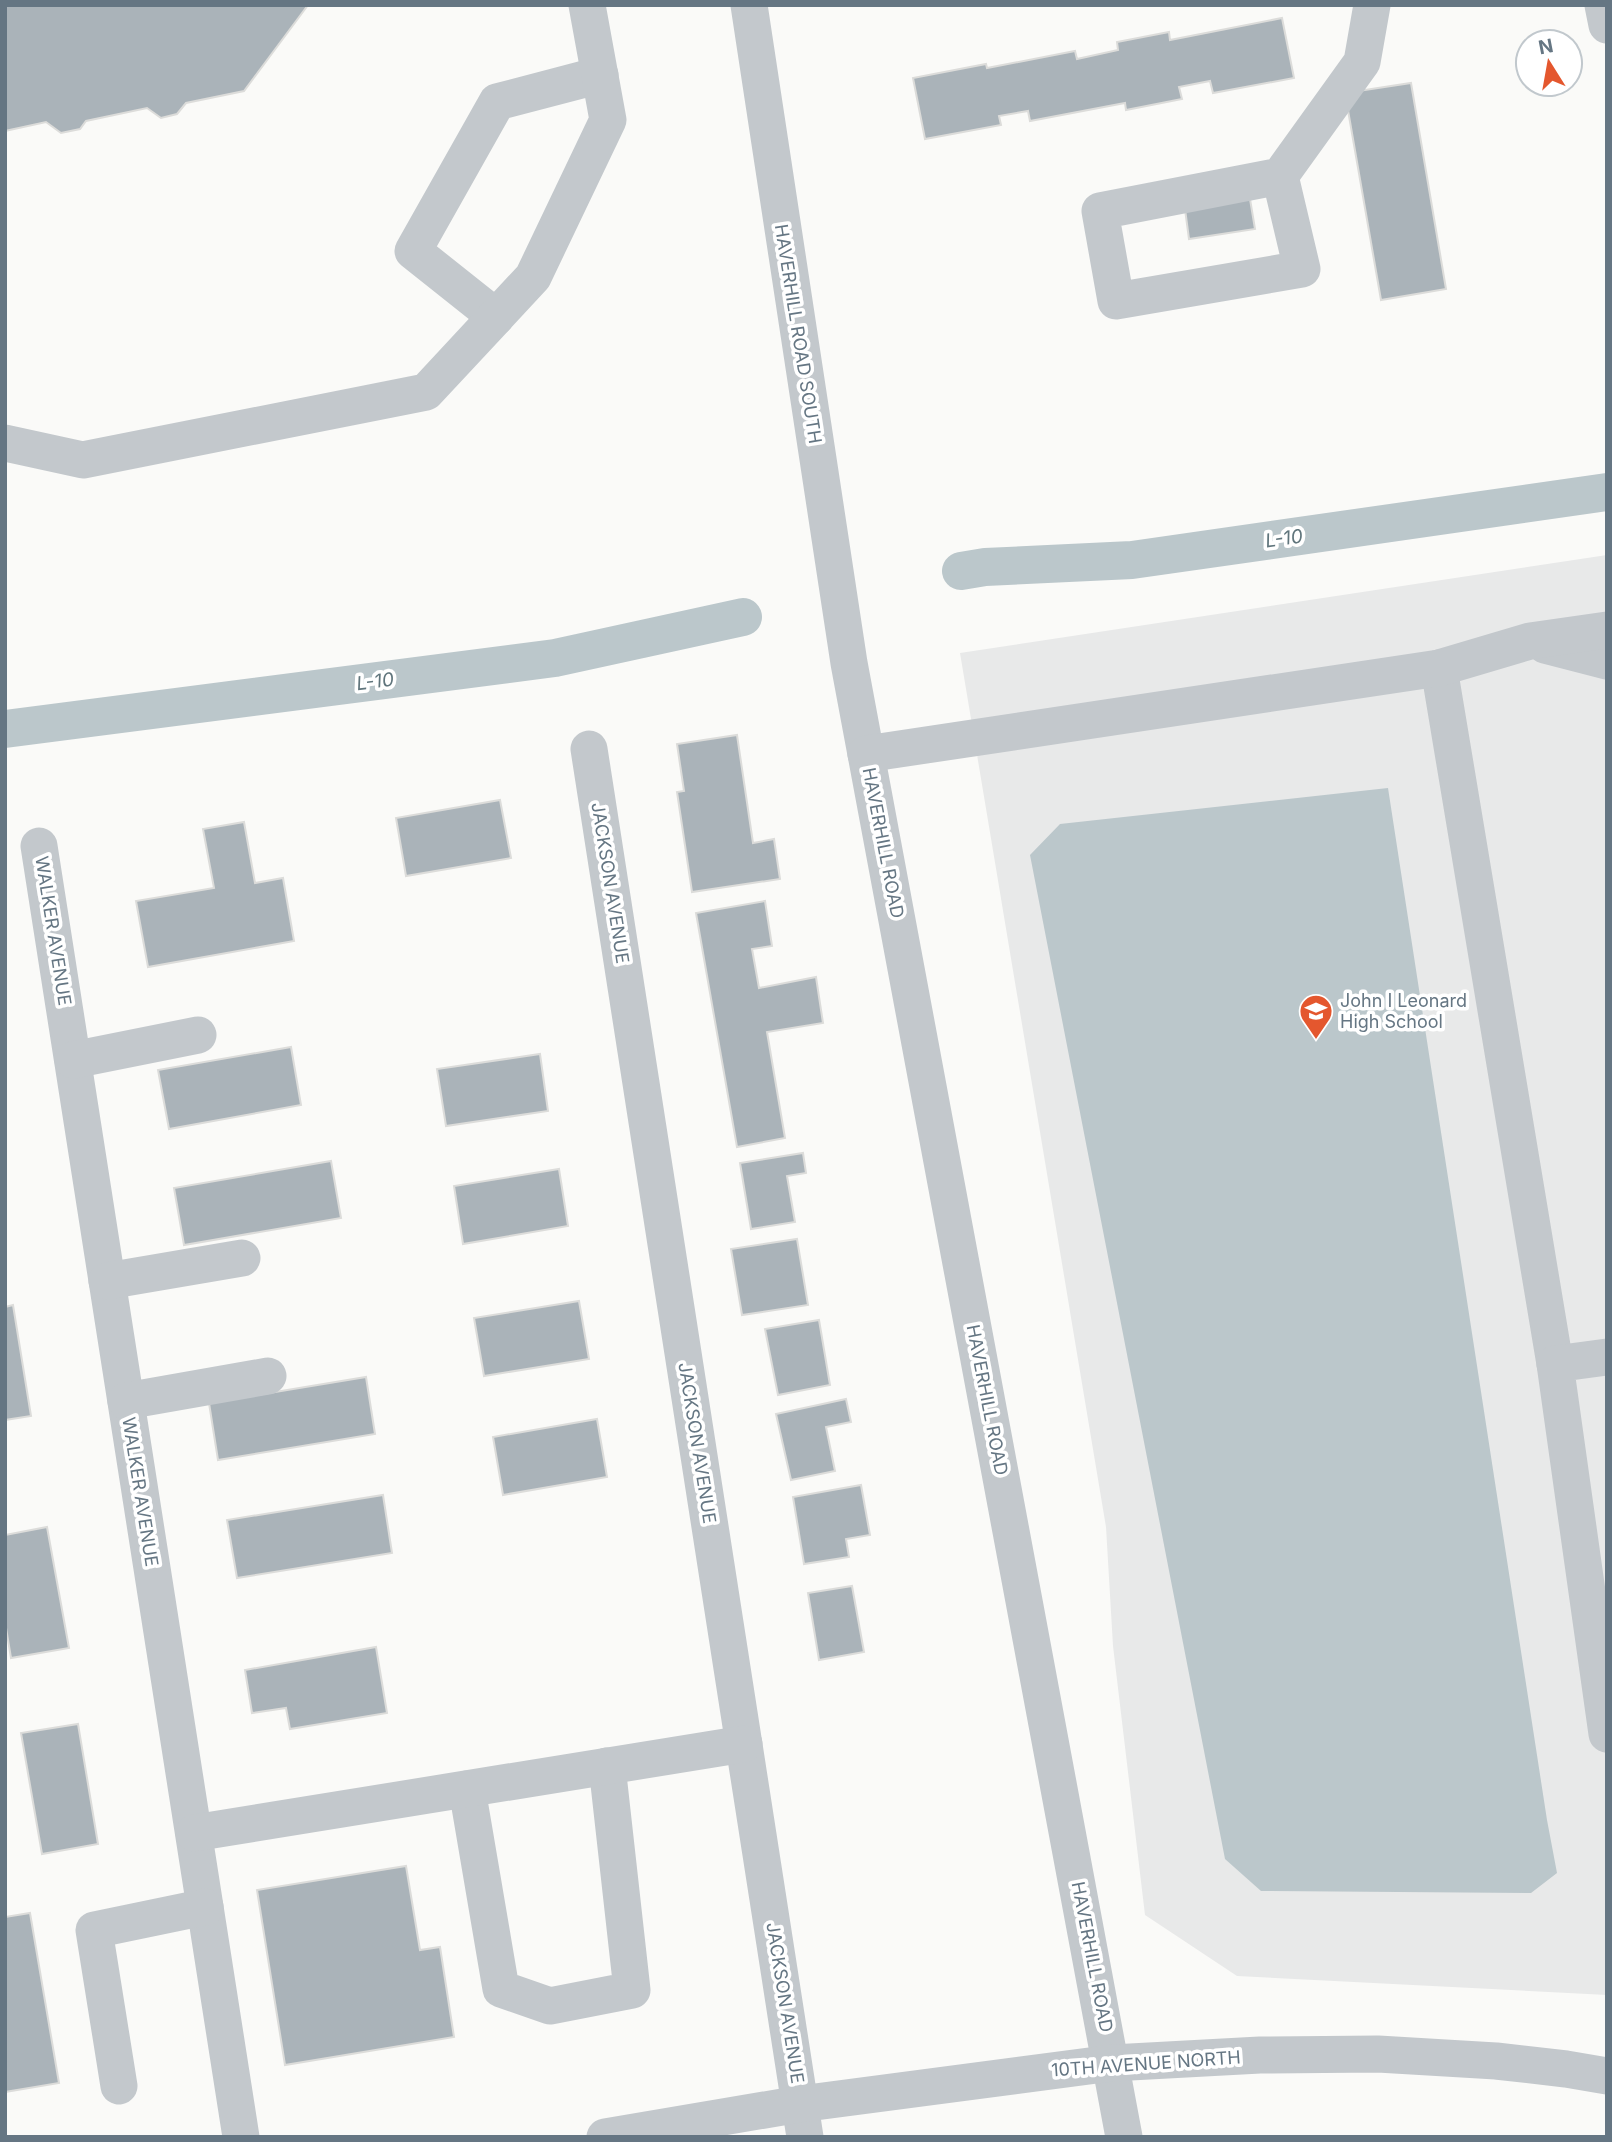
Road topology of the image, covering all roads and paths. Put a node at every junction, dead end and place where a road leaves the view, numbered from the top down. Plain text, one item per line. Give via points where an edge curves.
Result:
1 (587, 5) edge
2 (749, 5) edge
3 (1372, 5) edge
4 (1603, 5) edge
5 (1607, 25) edge
6 (600, 75) junction
7 (1280, 176) junction
8 (495, 317) junction
9 (5, 443) edge
10 (1607, 629) edge
11 (1530, 641) junction
12 (1607, 661) edge
13 (849, 663) joint
14 (1439, 668) junction
15 (589, 749) dead end
16 (866, 754) junction
17 (40, 846) dead end
18 (198, 1035) dead end
19 (73, 1060) junction
20 (242, 1258) dead end
21 (107, 1282) junction
22 (1607, 1357) edge
23 (1555, 1364) junction
24 (268, 1376) dead end
25 (126, 1401) junction
26 (1606, 1720) edge
27 (744, 1744) junction
28 (607, 1766) junction
29 (467, 1789) junction
30 (194, 1833) junction
31 (205, 1907) junction
32 (1112, 2063) junction
33 (1607, 2076) edge
34 (119, 2086) dead end
35 (803, 2120) edge
36 (241, 2137) edge
37 (605, 2137) edge
38 (1124, 2137) edge

1 - 6 street
2 - 13 street, HAVERHILL ROAD SOUTH
3 - 7 street via 1362,62
4 - 5 street
6 - 8 street via 608,120 533,277
6 - 8 street via 498,102 414,251
7 - 7 street via 1100,211 1116,301 1302,269
8 - 9 street via 426,392 82,460
10 - 11 street
11 - 12 street
11 - 14 street
13 - 16 street, HAVERHILL ROAD
14 - 16 street
14 - 23 street
15 - 27 street, JACKSON AVENUE
16 - 32 street, HAVERHILL ROAD
17 - 19 street, WALKER AVENUE
18 - 19 street
19 - 21 street, WALKER AVENUE
20 - 21 street
21 - 25 street, WALKER AVENUE
22 - 23 street
23 - 26 street
24 - 25 street
25 - 30 street, WALKER AVENUE
27 - 28 street
27 - 35 street, JACKSON AVENUE
28 - 29 street
28 - 29 street via 632,1990 550,2006 501,1989
29 - 30 street
30 - 31 street, WALKER AVENUE
31 - 34 street via 94,1930
31 - 36 street, WALKER AVENUE
32 - 33 street, 10TH AVENUE NORTH via 1378,2054 1496,2061
32 - 35 street, 10TH AVENUE NORTH
32 - 38 street, HAVERHILL ROAD
35 - 37 street, 10TH AVENUE NORTH

